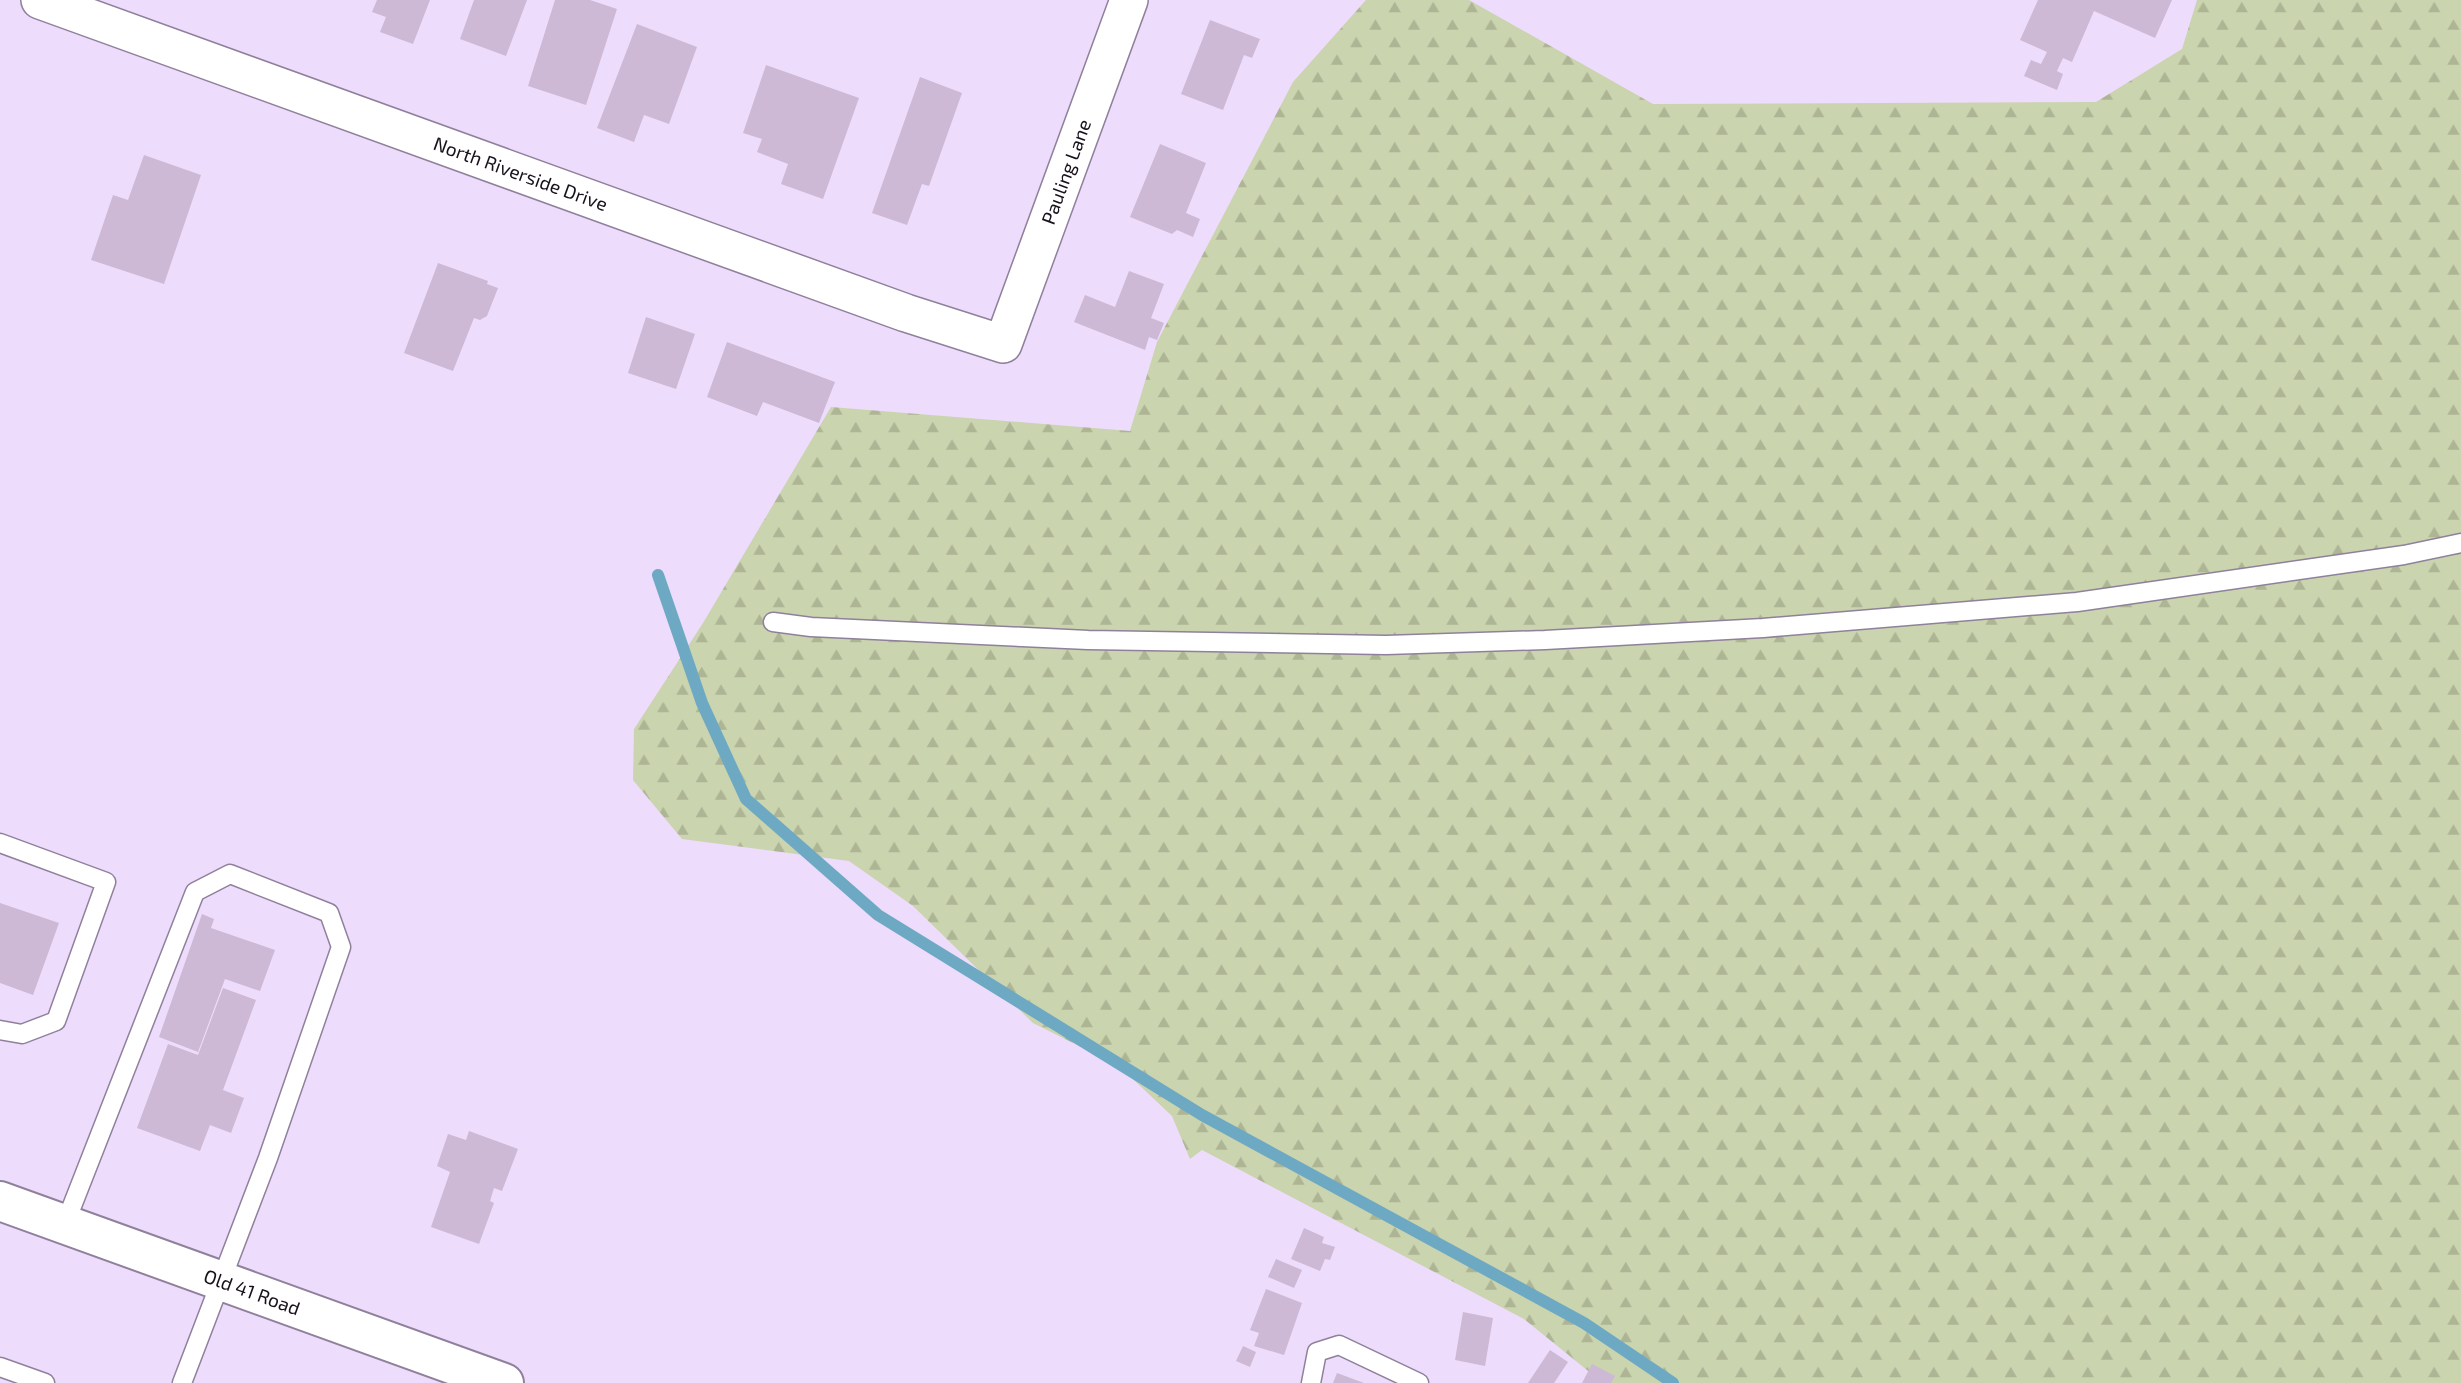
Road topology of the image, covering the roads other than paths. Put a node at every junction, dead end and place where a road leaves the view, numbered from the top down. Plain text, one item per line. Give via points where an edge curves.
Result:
1 (40, 0) edge
2 (1129, 0) edge
3 (1003, 344) joint
4 (2461, 544) edge
5 (773, 622) dead end
6 (0, 842) edge
7 (0, 1030) edge
8 (0, 1201) edge
9 (65, 1224) junction
10 (220, 1280) junction
11 (0, 1367) edge
12 (45, 1383) edge
13 (181, 1383) edge
14 (504, 1383) edge
15 (1311, 1383) edge
16 (1419, 1383) edge

1 - 3 street, North Riverside Drive
2 - 3 street, Pauling Lane
4 - 5 lane via 2077,602 1763,628 1545,640 1386,645 1088,640
6 - 7 lane via 106,882 56,1021 22,1034
8 - 9 street, Old 41 Road
9 - 10 street, Old 41 Road
9 - 10 lane via 195,892 230,874 329,913 341,947
10 - 13 lane
10 - 14 street, Old 41 Road
11 - 12 lane
15 - 16 lane via 1317,1352 1339,1345

